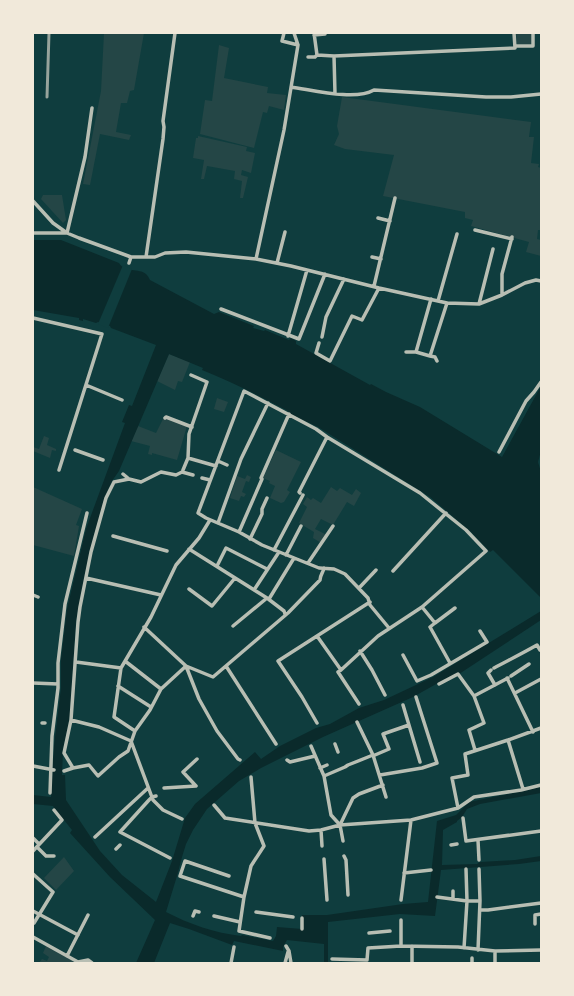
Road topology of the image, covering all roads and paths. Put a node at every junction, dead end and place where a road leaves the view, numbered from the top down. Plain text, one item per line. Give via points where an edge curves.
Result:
1 (175, 33) edge
2 (284, 33) edge
3 (294, 33) edge
4 (514, 33) edge
5 (533, 33) edge
6 (314, 34) edge
7 (325, 34) dead end
8 (298, 45) junction
9 (515, 47) junction
10 (316, 55) junction
11 (334, 56) junction
12 (301, 57) dead end
13 (308, 57) dead end
14 (296, 58) junction
15 (291, 87) junction
16 (335, 94) junction
17 (541, 94) edge
18 (92, 108) dead end
19 (396, 198) dead end
20 (33, 201) edge
21 (378, 218) dead end
22 (390, 221) junction
23 (475, 230) dead end
24 (285, 232) dead end
25 (33, 233) edge
26 (68, 233) junction
27 (457, 234) dead end
28 (493, 249) dead end
29 (131, 257) junction
30 (146, 257) junction
31 (372, 257) dead end
32 (256, 259) junction
33 (381, 259) junction
34 (129, 263) dead end
35 (277, 263) junction
36 (307, 270) junction
37 (325, 274) junction
38 (344, 279) junction
39 (541, 281) edge
40 (376, 287) junction
41 (502, 295) junction
42 (431, 300) junction
43 (443, 302) junction
44 (479, 304) junction
45 (221, 309) dead end
46 (33, 318) edge
47 (288, 336) junction
48 (406, 352) dead end
49 (416, 352) junction
50 (429, 356) junction
51 (436, 361) dead end
52 (191, 375) dead end
53 (541, 382) edge
54 (86, 385) junction
55 (122, 400) dead end
56 (268, 402) junction
57 (289, 414) junction
58 (166, 417) dead end
59 (192, 427) junction
60 (327, 437) junction
61 (75, 450) dead end
62 (499, 452) dead end
63 (188, 458) junction
64 (103, 460) dead end
65 (218, 461) junction
66 (185, 464) junction
67 (227, 465) dead end
68 (180, 466) dead end
69 (216, 466) junction
70 (59, 470) dead end
71 (183, 470) dead end
72 (123, 474) dead end
73 (193, 475) dead end
74 (129, 478) junction
75 (202, 478) dead end
76 (210, 480) junction
77 (267, 498) dead end
78 (86, 513) dead end
79 (446, 513) junction
80 (210, 520) junction
81 (218, 523) junction
82 (301, 526) dead end
83 (333, 526) dead end
84 (239, 532) junction
85 (113, 536) dead end
86 (250, 538) junction
87 (189, 549) junction
88 (167, 551) dead end
89 (276, 551) junction
90 (286, 555) junction
91 (294, 558) junction
92 (308, 563) junction
93 (217, 566) junction
94 (324, 568) junction
95 (267, 569) junction
96 (376, 570) dead end
97 (393, 571) dead end
98 (86, 578) junction
99 (235, 578) junction
100 (359, 588) junction
101 (189, 589) dead end
102 (254, 590) junction
103 (33, 595) edge
104 (161, 595) junction
105 (38, 597) dead end
106 (268, 599) junction
107 (370, 602) junction
108 (422, 607) junction
109 (455, 608) dead end
110 (285, 614) junction
111 (435, 623) junction
112 (233, 626) dead end
113 (144, 627) junction
114 (389, 628) junction
115 (480, 631) dead end
116 (316, 636) junction
117 (540, 650) edge
118 (360, 651) junction
119 (403, 655) dead end
120 (125, 660) junction
121 (76, 662) junction
122 (450, 663) junction
123 (529, 664) dead end
124 (186, 666) junction
125 (226, 666) junction
126 (121, 668) junction
127 (341, 670) junction
128 (509, 677) junction
129 (541, 679) edge
130 (33, 683) edge
131 (58, 684) junction
132 (439, 684) dead end
133 (494, 685) junction
134 (118, 686) junction
135 (161, 689) junction
136 (515, 693) junction
137 (385, 695) dead end
138 (474, 696) junction
139 (416, 697) dead end
140 (359, 704) dead end
141 (403, 705) dead end
142 (151, 708) junction
143 (71, 720) junction
144 (357, 722) dead end
145 (317, 723) dead end
146 (409, 725) junction
147 (541, 728) edge
148 (134, 732) junction
149 (533, 732) junction
150 (508, 740) junction
151 (131, 742) junction
152 (276, 744) dead end
153 (334, 744) dead end
154 (311, 746) dead end
155 (476, 750) junction
156 (338, 752) dead end
157 (374, 755) junction
158 (315, 756) junction
159 (197, 759) dead end
160 (240, 760) dead end
161 (287, 760) dead end
162 (421, 764) junction
163 (327, 765) dead end
164 (33, 766) edge
165 (73, 768) junction
166 (320, 768) junction
167 (52, 770) junction
168 (64, 771) dead end
169 (380, 775) junction
170 (324, 776) junction
171 (250, 777) dead end
172 (383, 785) junction
173 (541, 785) edge
174 (148, 788) junction
175 (164, 788) dead end
176 (523, 789) junction
177 (50, 793) dead end
178 (386, 797) dead end
179 (152, 798) junction
180 (214, 806) dead end
181 (458, 808) junction
182 (54, 810) dead end
183 (464, 818) dead end
184 (182, 819) dead end
185 (410, 820) junction
186 (255, 823) junction
187 (340, 825) junction
188 (321, 830) junction
189 (541, 831) edge
190 (94, 837) dead end
191 (33, 838) edge
192 (478, 840) junction
193 (343, 841) dead end
194 (456, 844) dead end
195 (120, 845) dead end
196 (451, 845) dead end
197 (38, 846) junction
198 (322, 846) dead end
199 (116, 849) dead end
200 (33, 851) edge
201 (54, 856) dead end
202 (344, 856) dead end
203 (170, 858) dead end
204 (324, 860) dead end
205 (479, 860) dead end
206 (466, 869) dead end
207 (479, 869) dead end
208 (431, 870) dead end
209 (404, 872) junction
210 (33, 874) edge
211 (229, 876) dead end
212 (453, 891) dead end
213 (348, 895) dead end
214 (437, 896) dead end
215 (244, 897) junction
216 (453, 898) junction
217 (327, 900) dead end
218 (401, 900) dead end
219 (467, 901) junction
220 (480, 901) junction
221 (541, 903) edge
222 (480, 910) junction
223 (33, 911) edge
224 (199, 912) dead end
225 (256, 912) dead end
226 (541, 914) edge
227 (39, 915) junction
228 (88, 916) dead end
229 (193, 916) dead end
230 (214, 916) dead end
231 (293, 917) dead end
232 (302, 918) dead end
233 (401, 920) dead end
234 (240, 922) junction
235 (34, 924) edge
236 (535, 924) dead end
237 (303, 928) dead end
238 (390, 931) dead end
239 (369, 933) dead end
240 (78, 935) junction
241 (33, 937) edge
242 (270, 938) dead end
243 (286, 946) dead end
244 (401, 946) junction
245 (412, 946) junction
246 (234, 947) dead end
247 (464, 948) junction
248 (289, 950) junction
249 (478, 950) junction
250 (541, 950) edge
251 (495, 951) junction
252 (67, 956) junction
253 (332, 959) dead end
254 (78, 962) edge
255 (92, 963) edge
256 (231, 963) edge
257 (285, 963) edge
258 (291, 963) edge
259 (412, 963) edge
260 (495, 963) edge

1 - 30 street
2 - 8 street via 282,41
3 - 8 street
4 - 9 street
5 - 9 street via 533,46
6 - 7 street
6 - 10 street
8 - 14 street
9 - 11 street
10 - 11 street
10 - 13 street
11 - 16 street
12 - 14 street
14 - 15 street
15 - 16 street
15 - 32 street
16 - 17 street via 367,94 374,90 512,98
18 - 26 street via 85,157
19 - 22 street
20 - 26 street via 53,223
21 - 22 street
22 - 33 street
23 - 41 street via 512,238 502,274
24 - 35 street
25 - 26 street
26 - 29 street
27 - 43 street
28 - 44 street
29 - 30 street
29 - 34 street
30 - 32 street via 155,258 165,253 186,252
31 - 33 street
32 - 35 street
33 - 40 street
35 - 36 street
36 - 37 street
36 - 47 street
37 - 38 street
37 - 47 street via 299,339
38 - 40 street
38 - 40 street via 326,317 316,352 330,361 352,316 362,320
39 - 41 street via 525,283
40 - 42 street
41 - 44 street
42 - 43 street
42 - 49 street
43 - 44 street
43 - 50 street via 440,328
45 - 47 street
46 - 54 street via 101,333
48 - 49 street
49 - 50 street
50 - 51 street via 435,357
52 - 59 street via 208,382
53 - 62 street via 526,401
54 - 55 street
54 - 70 street
56 - 57 street
56 - 65 street via 244,391
56 - 81 street via 241,459
57 - 60 street
57 - 84 street
58 - 59 street
59 - 63 street via 187,433
60 - 79 street via 420,493
60 - 89 street via 299,492 302,494
61 - 64 street
63 - 66 street
63 - 69 street
65 - 67 street
65 - 69 street
66 - 68 street
66 - 71 street
69 - 76 street
72 - 74 street
73 - 74 street via 161,472 141,482
74 - 98 street via 114,482 106,498
75 - 76 street
76 - 80 street via 198,513
77 - 86 street
78 - 131 street via 64,604
79 - 97 street
79 - 108 street via 486,551
80 - 81 street
80 - 87 street via 200,538
81 - 84 street
82 - 90 street
83 - 92 street
84 - 86 street
85 - 88 street
86 - 89 street
87 - 93 street
87 - 104 street via 181,555
89 - 90 street
89 - 95 street
90 - 91 street
91 - 92 street
91 - 106 street
92 - 94 street
93 - 95 street via 226,548
93 - 99 street
94 - 100 street via 345,574
94 - 110 street via 320,580
95 - 102 street
96 - 100 street
98 - 104 street
98 - 121 street via 78,622
99 - 101 street via 212,606
99 - 102 street
100 - 107 street
102 - 106 street
103 - 105 street
104 - 113 street
106 - 110 street
106 - 112 street
107 - 114 street
107 - 116 street
108 - 111 street
108 - 114 street
109 - 111 street
110 - 125 street
111 - 122 street via 430,627
113 - 120 street
113 - 124 street
114 - 118 street
115 - 122 street via 487,642
116 - 127 street
116 - 145 street via 278,661
117 - 133 street via 537,645 493,669 488,673
118 - 127 street
118 - 137 street
119 - 122 street via 418,682
120 - 126 street
120 - 135 street
121 - 126 street
121 - 143 street
123 - 128 street
124 - 125 street via 213,677
124 - 135 street
124 - 160 street via 199,700 217,731
125 - 152 street
126 - 134 street
127 - 140 street via 338,672
128 - 133 street
128 - 136 street
129 - 136 street
130 - 131 street
131 - 167 street via 53,724
132 - 138 street via 458,674
133 - 138 street
134 - 142 street
134 - 148 street via 114,717
135 - 142 street
136 - 149 street
138 - 155 street via 484,723 469,730
139 - 162 street via 436,763
141 - 146 street
142 - 148 street
143 - 151 street via 99,727
143 - 165 street via 64,753
144 - 157 street
146 - 157 street via 382,734 389,749
146 - 162 street
147 - 149 street
148 - 151 street
149 - 150 street
150 - 155 street
150 - 176 street
151 - 165 street via 128,750 98,776 88,764
151 - 174 street
153 - 156 street
154 - 158 street
155 - 181 street via 465,754 468,775 452,778
157 - 169 street
157 - 170 street
158 - 161 street via 290,762
158 - 166 street
159 - 175 street via 183,772 196,786
162 - 169 street
163 - 166 street
164 - 167 street
165 - 168 street
166 - 170 street
167 - 177 street
169 - 172 street
170 - 187 street via 330,815
171 - 186 street
172 - 178 street
172 - 187 street via 352,798
173 - 176 street
174 - 179 street
174 - 190 street
176 - 181 street via 474,797
179 - 184 street via 164,810
179 - 203 street via 120,832
180 - 186 street via 225,818
181 - 185 street
182 - 197 street via 62,820
183 - 192 street via 465,842
185 - 187 street
185 - 209 street
186 - 188 street via 309,831
186 - 215 street via 264,846 251,866
187 - 188 street
187 - 193 street
188 - 198 street
189 - 192 street
191 - 197 street
192 - 205 street
194 - 196 street
195 - 199 street
197 - 200 street
197 - 201 street via 46,856
202 - 213 street
204 - 217 street
206 - 219 street
207 - 220 street
208 - 209 street
209 - 218 street
210 - 227 street via 53,892
211 - 215 street via 185,861 180,876
212 - 216 street
214 - 216 street
215 - 234 street via 244,911
216 - 219 street
219 - 220 street
219 - 247 street
220 - 222 street
221 - 222 street
222 - 249 street
223 - 227 street
224 - 229 street via 195,911
225 - 231 street
226 - 236 street via 535,915
227 - 235 street
227 - 240 street
228 - 240 street
230 - 234 street
232 - 237 street
233 - 244 street
234 - 242 street via 239,931
238 - 239 street
240 - 252 street
241 - 252 street
243 - 248 street
244 - 245 street
244 - 253 street via 368,948 367,960
245 - 247 street
245 - 259 street
246 - 256 street
247 - 249 street
248 - 257 street
248 - 258 street
249 - 251 street
250 - 251 street
251 - 260 street
252 - 254 street
254 - 255 street via 88,960

